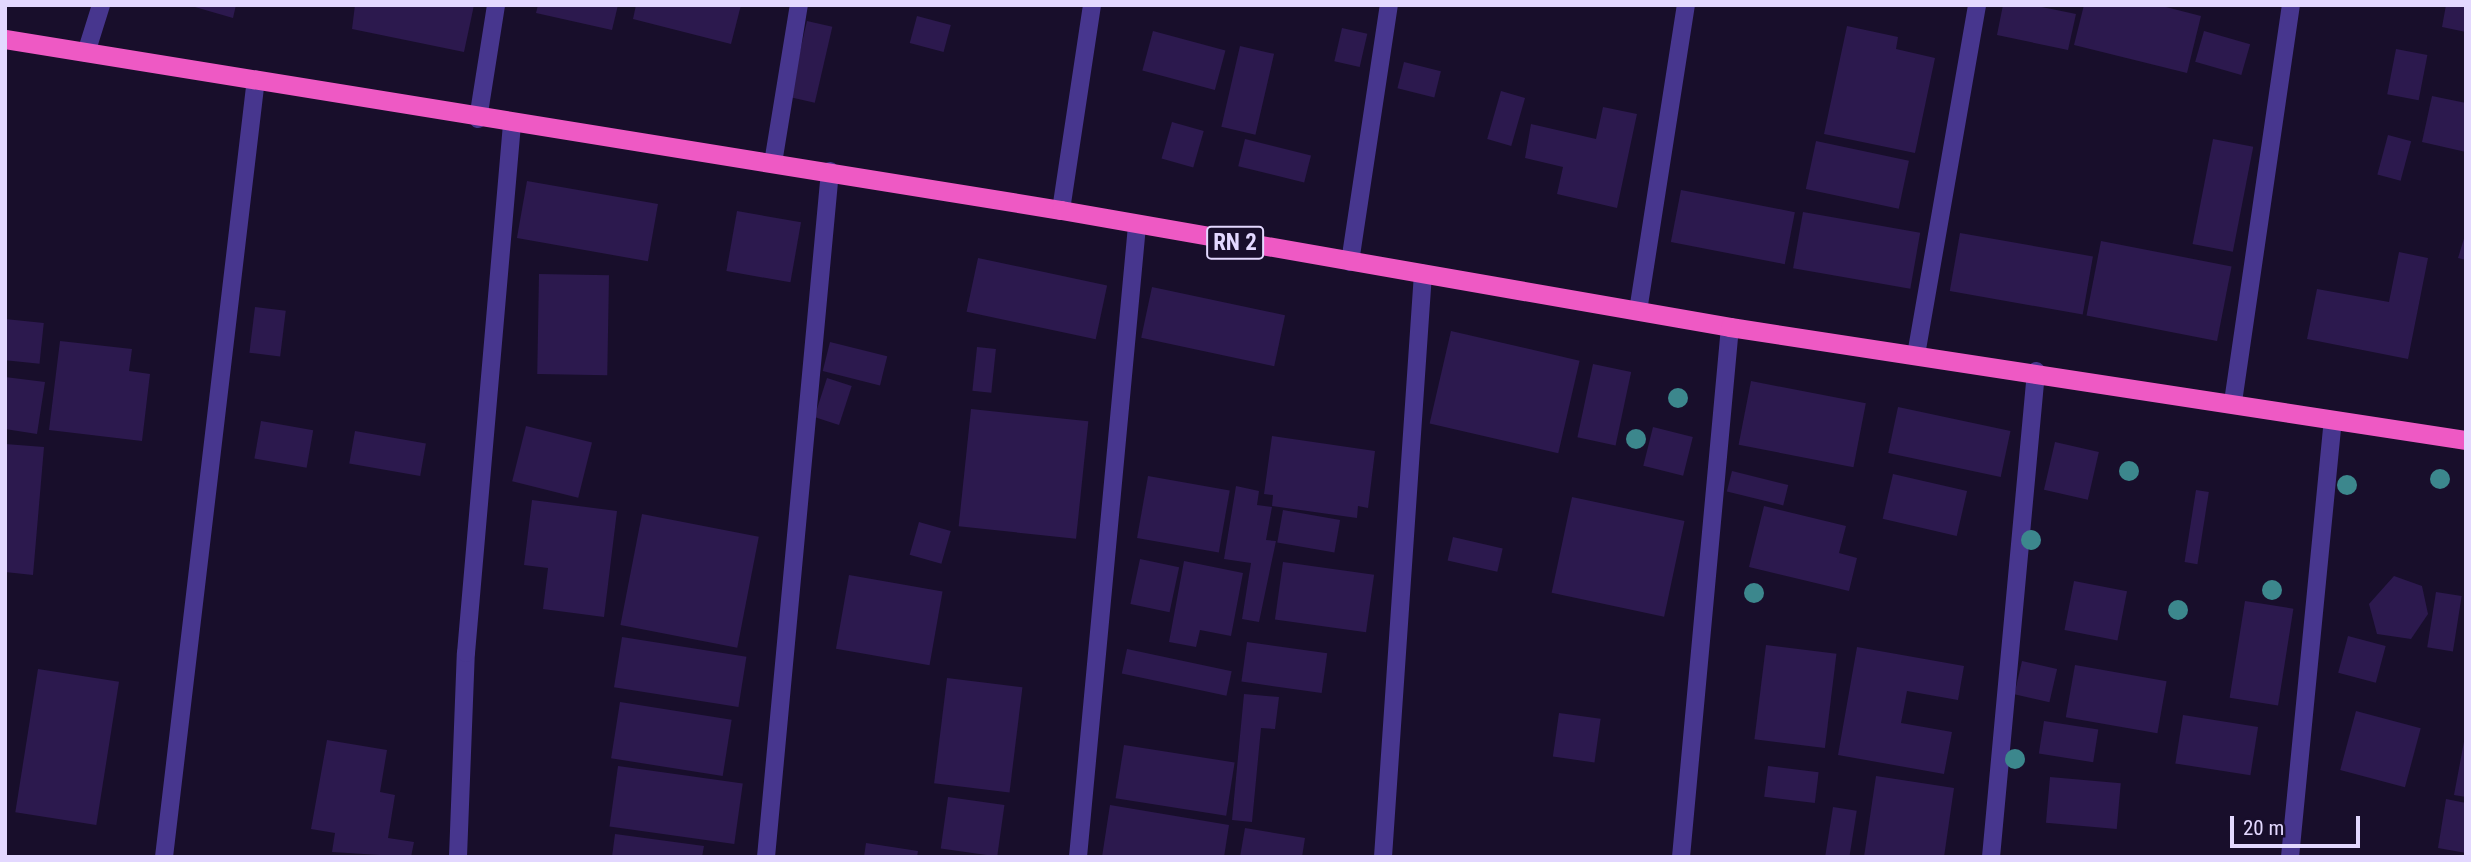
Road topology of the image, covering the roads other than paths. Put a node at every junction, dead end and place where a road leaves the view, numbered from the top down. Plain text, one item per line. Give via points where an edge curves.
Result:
1 (101, 5) edge
2 (496, 5) edge
3 (799, 5) edge
4 (1092, 5) edge
5 (1389, 5) edge
6 (1686, 5) edge
7 (1977, 5) edge
8 (2291, 5) edge
9 (5, 39) edge
10 (86, 53) junction
11 (256, 79) junction
12 (478, 118) junction
13 (512, 124) junction
14 (773, 163) junction
15 (830, 171) junction
16 (1061, 209) junction
17 (1137, 226) junction
18 (1350, 262) junction
19 (1423, 273) junction
20 (1638, 311) junction
21 (1730, 327) junction
22 (1916, 355) junction
23 (2036, 371) junction
24 (2233, 402) junction
25 (2333, 421) junction
26 (2466, 440) edge
27 (164, 857) edge
28 (458, 857) edge
29 (766, 857) edge
30 (1078, 857) edge
31 (1383, 857) edge
32 (1681, 857) edge
33 (1991, 857) edge
34 (2290, 857) edge

1 - 10 street
2 - 12 street
3 - 14 street
4 - 16 street
5 - 18 street
6 - 20 street
7 - 22 street
8 - 24 street
9 - 10 highway, RN 2
10 - 11 highway, RN 2
11 - 12 highway, RN 2
11 - 27 street
12 - 13 highway, RN 2
13 - 14 highway, RN 2
13 - 28 street via 466,653
14 - 15 highway, RN 2
15 - 16 highway, RN 2
15 - 29 street
16 - 17 highway, RN 2
17 - 18 highway, RN 2
17 - 30 street
18 - 19 highway, RN 2
19 - 20 highway, RN 2
19 - 31 street
20 - 21 highway, RN 2
21 - 22 highway, RN 2
21 - 32 street
22 - 23 highway, RN 2
23 - 24 highway, RN 2
23 - 33 street
24 - 25 highway, RN 2
25 - 26 highway, RN 2
25 - 34 street

